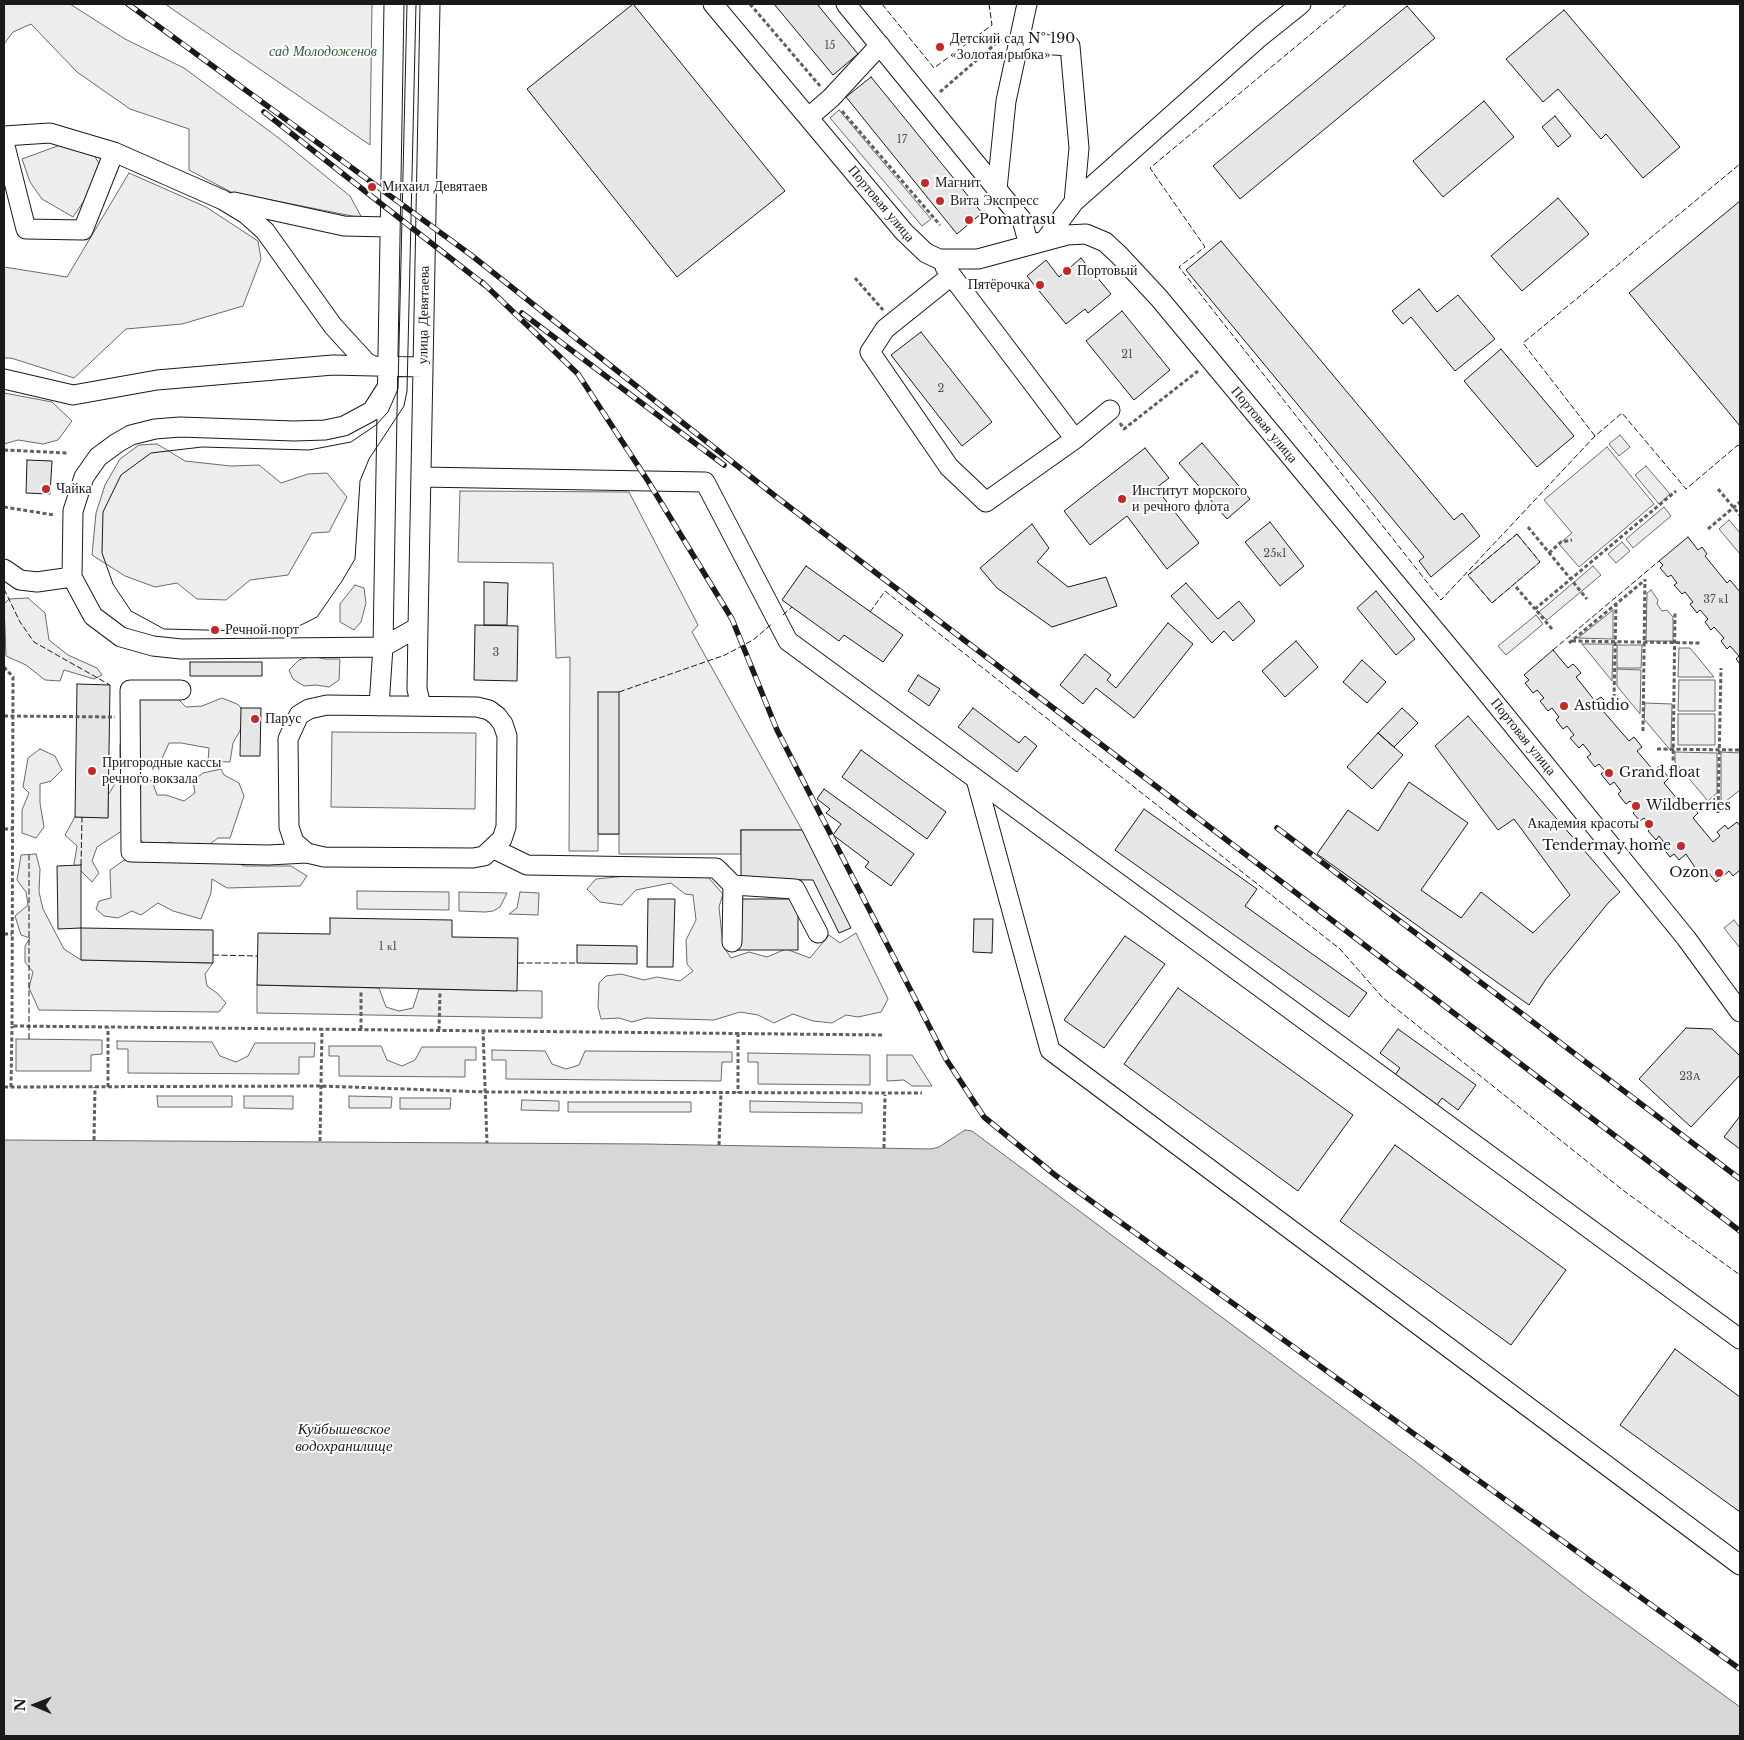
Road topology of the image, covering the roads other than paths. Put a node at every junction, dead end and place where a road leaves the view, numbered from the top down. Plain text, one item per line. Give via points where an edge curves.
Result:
1 (394, 4) edge
2 (430, 4) edge
3 (713, 4) edge
4 (846, 4) edge
5 (1027, 4) edge
6 (1301, 4) edge
7 (1012, 40) junction
8 (880, 45) junction
9 (808, 117) junction
10 (4, 136) edge
11 (4, 142) edge
12 (114, 152) junction
13 (997, 189) junction
14 (223, 200) junction
15 (1074, 202) junction
16 (388, 227) junction
17 (1038, 242) junction
18 (939, 259) junction
19 (951, 276) junction
20 (380, 366) junction
21 (423, 368) junction
22 (4, 379) edge
23 (386, 389) junction
24 (1110, 410) road end
25 (1076, 439) junction
26 (421, 477) junction
27 (4, 569) edge
28 (72, 577) junction
29 (418, 627) junction
30 (383, 647) junction
31 (182, 690) dead end
32 (379, 706) junction
33 (421, 706) junction
34 (976, 779) junction
35 (494, 849) junction
36 (307, 853) junction
37 (733, 886) junction
38 (818, 933) dead end
39 (732, 942) dead end
40 (1740, 1012) edge
41 (1740, 1339) edge
42 (1740, 1565) edge

1 - 16 street
2 - 21 street, улица Девятаева
3 - 9 street, Портовая улица
4 - 8 street
5 - 7 street
6 - 15 street via 1260,36
7 - 13 street
7 - 15 street via 1070,46 1079,148
8 - 9 street via 831,98
8 - 13 street
9 - 18 street, Портовая улица via 915,244
10 - 12 street via 50,133
11 - 12 street via 26,229 83,230
12 - 14 street
13 - 17 street
14 - 16 street via 344,226
14 - 20 street via 265,231 352,349
15 - 17 street
16 - 20 street
17 - 18 street, Портовая улица via 978,259
17 - 40 street, Портовая улица via 1086,234 1105,242 1137,273 1488,694 1686,938
18 - 19 street
19 - 25 street
19 - 25 street via 885,329 870,352 949,467 986,502
20 - 21 street
20 - 22 street via 333,365 157,380 74,395
20 - 23 street
21 - 26 street, улица Девятаева
23 - 28 street via 372,411 359,420 334,428 294,431 180,427 155,429 117,443 98,457 84,477 73,511
23 - 30 street
24 - 25 street
26 - 29 street, улица Девятаева
26 - 34 street via 705,482 788,641
27 - 28 street via 20,580 28,581
28 - 30 street via 93,616 121,637 153,646 181,649
29 - 30 street
29 - 33 street, улица Девятаева via 417,689
30 - 32 street
31 - 36 street via 130,690 131,852
32 - 33 street
32 - 36 street via 327,706 309,710 292,726 288,739 288,827 294,842
33 - 35 street via 477,707 489,710 503,724 507,736 506,827
34 - 41 street
34 - 42 street via 1050,1050
35 - 36 street via 473,858 324,857
35 - 37 street via 527,865 716,868
37 - 38 street via 795,889
37 - 39 street

